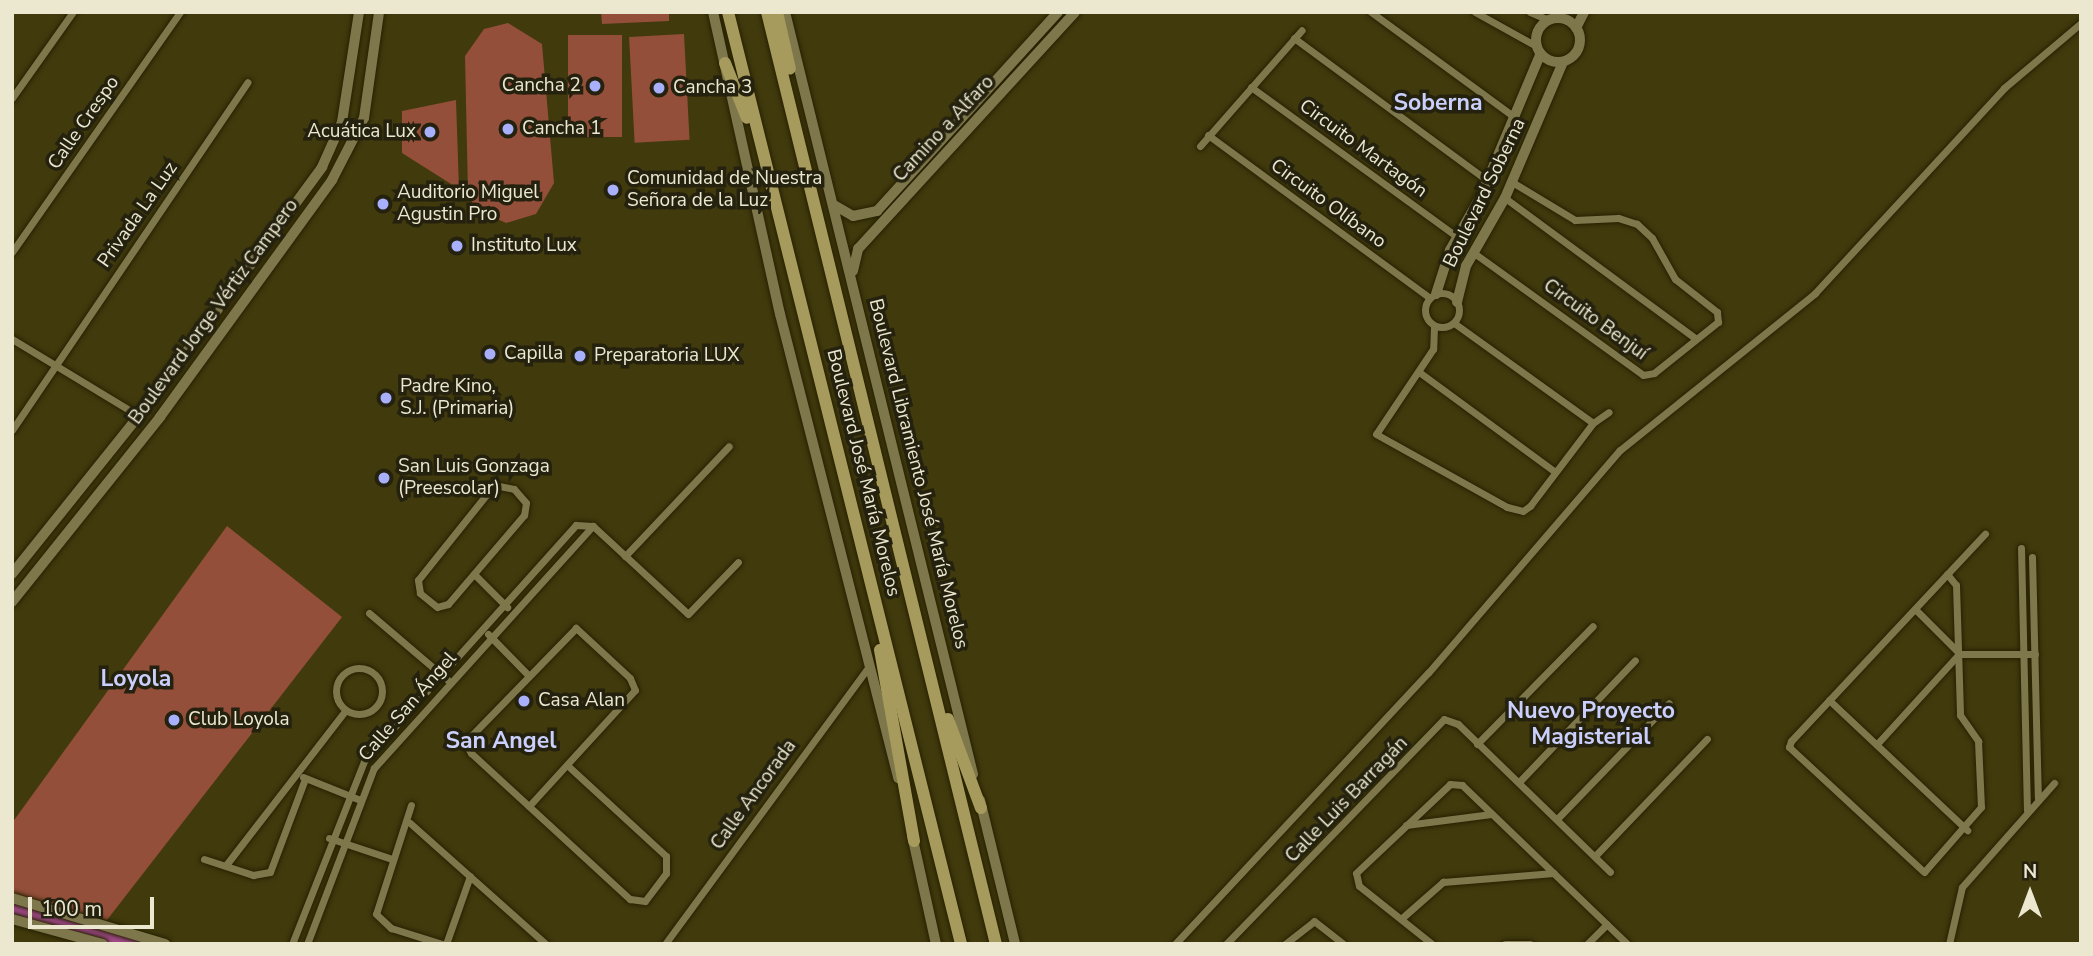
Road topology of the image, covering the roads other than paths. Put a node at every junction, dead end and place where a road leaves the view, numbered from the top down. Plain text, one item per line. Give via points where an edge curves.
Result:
1 (73, 12) edge
2 (180, 12) edge
3 (359, 12) edge
4 (379, 12) edge
5 (713, 12) edge
6 (728, 12) edge
7 (767, 12) edge
8 (778, 12) edge
9 (785, 12) edge
10 (1058, 12) edge
11 (1075, 12) edge
12 (1371, 12) edge
13 (1475, 12) edge
14 (1530, 12) edge
15 (1584, 12) edge
16 (1557, 17) edge
17 (2081, 23) edge
18 (1576, 28) junction
19 (1302, 30) dead end
20 (1294, 38) junction
21 (1538, 50) junction
22 (1023, 51) junction
23 (1032, 59) junction
24 (1563, 62) junction
25 (725, 64) junction
26 (248, 82) dead end
27 (1251, 87) junction
28 (12, 98) edge
29 (1516, 118) junction
30 (1208, 135) junction
31 (1200, 146) dead end
32 (806, 159) junction
33 (765, 161) junction
34 (1488, 181) junction
35 (1513, 182) junction
36 (1481, 196) junction
37 (1503, 202) junction
38 (834, 205) junction
39 (1456, 236) junction
40 (12, 252) edge
41 (1474, 253) junction
42 (852, 278) junction
43 (1433, 296) junction
44 (1457, 302) junction
45 (1454, 323) junction
46 (1434, 326) junction
47 (12, 340) edge
48 (1696, 340) junction
49 (51, 364) junction
50 (1419, 372) junction
51 (1609, 412) dead end
52 (139, 416) junction
53 (1593, 423) junction
54 (12, 430) edge
55 (729, 446) dead end
56 (1555, 472) junction
57 (593, 526) junction
58 (1986, 534) dead end
59 (2021, 548) dead end
60 (625, 555) junction
61 (2032, 557) dead end
62 (738, 562) dead end
63 (12, 574) edge
64 (474, 575) junction
65 (1947, 575) junction
66 (12, 602) edge
67 (505, 605) junction
68 (1915, 609) junction
69 (513, 612) junction
70 (369, 613) dead end
71 (881, 625) junction
72 (1593, 626) dead end
73 (483, 629) junction
74 (491, 637) junction
75 (1959, 654) junction
76 (2023, 654) junction
77 (2035, 654) junction
78 (1635, 660) dead end
79 (869, 666) junction
80 (929, 668) junction
81 (440, 672) junction
82 (528, 675) junction
83 (449, 681) junction
84 (1829, 700) junction
85 (1669, 703) dead end
86 (346, 710) junction
87 (2037, 736) junction
88 (2025, 737) junction
89 (1707, 739) dead end
90 (1477, 744) junction
91 (1877, 744) junction
92 (568, 766) junction
93 (296, 773) junction
94 (305, 779) junction
95 (1520, 782) junction
96 (2054, 783) dead end
97 (346, 794) junction
98 (2038, 798) junction
99 (358, 799) junction
100 (411, 805) dead end
101 (529, 806) junction
102 (981, 807) junction
103 (2027, 810) junction
104 (1491, 814) junction
105 (1557, 819) junction
106 (410, 823) junction
107 (1405, 825) junction
108 (1967, 830) junction
109 (329, 838) junction
110 (914, 841) junction
111 (343, 843) junction
112 (1595, 856) junction
113 (204, 859) dead end
114 (392, 859) junction
115 (226, 865) junction
116 (1610, 872) dead end
117 (1555, 873) junction
118 (470, 876) junction
119 (12, 898) edge
120 (1402, 918) junction
121 (12, 919) edge
122 (1607, 924) junction
123 (103, 944) edge
124 (164, 944) edge
125 (292, 944) edge
126 (307, 944) edge
127 (444, 944) edge
128 (546, 944) edge
129 (665, 944) edge
130 (936, 944) edge
131 (961, 944) edge
132 (996, 944) edge
133 (1015, 944) edge
134 (1175, 944) edge
135 (1226, 944) edge
136 (1285, 944) edge
137 (1343, 944) edge
138 (1432, 944) edge
139 (1505, 944) edge
140 (1531, 944) edge
141 (1587, 944) edge
142 (1627, 944) edge
143 (1949, 944) edge

1 - 28 street
2 - 40 street, Calle Crespo
3 - 52 street, Boulevard Jorge Vértiz Campero via 342,122 322,167
4 - 66 street, Boulevard Jorge Vértiz Campero via 364,118 332,180 160,417
5 - 25 street
6 - 33 main road, Boulevard José María Morelos
7 - 32 main road, Boulevard José María Morelos
8 - 32 main road
9 - 38 street, Boulevard Libramiento José María Morelos
10 - 22 street, Camino a Alfaro
11 - 23 street, Camino a Alfaro
12 - 29 street
13 - 21 street
14 - 16 street
15 - 18 street
16 - 18 street
16 - 21 street via 1537,30
17 - 134 street via 2004,88 1832,277 1620,450 1428,673
18 - 24 street via 1579,48
19 - 20 street
20 - 27 street
20 - 34 street
21 - 24 street
21 - 29 street, Boulevard Soberna
22 - 23 street
22 - 38 street, Camino a Alfaro via 877,211 853,216
23 - 42 street, Camino a Alfaro via 858,249
24 - 35 street, Boulevard Soberna
25 - 33 main road
25 - 79 street
26 - 49 street, Privada La Luz
27 - 30 street
27 - 39 street, Circuito Martagón
29 - 34 street, Boulevard Soberna
30 - 31 street
30 - 43 street, Circuito Olíbano
32 - 80 main road, Boulevard José María Morelos
33 - 71 main road, Boulevard José María Morelos
34 - 36 street, Boulevard Soberna
35 - 37 street, Boulevard Soberna
35 - 48 street, Circuito Benjuí via 1575,220 1618,218 1646,231 1675,279 1718,315 1716,325
36 - 37 street
36 - 39 street, Boulevard Soberna
37 - 41 street, Boulevard Soberna
37 - 48 street
38 - 42 street, Boulevard Libramiento José María Morelos
39 - 43 street, Boulevard Soberna
41 - 44 street, Boulevard Soberna
41 - 48 street, Circuito Benjuí via 1636,372 1654,373
42 - 102 street, Boulevard Libramiento José María Morelos
43 - 44 street, Circuito Olíbano
43 - 46 street via 1425,313
44 - 45 street
45 - 46 street
45 - 53 street
46 - 50 street via 1433,349
47 - 49 street
49 - 52 street
49 - 54 street, Privada La Luz
50 - 56 street
50 - 56 street via 1376,428 1378,437 1514,510 1530,506
51 - 53 street
52 - 63 street, Boulevard Jorge Vértiz Campero
53 - 56 street
55 - 60 street
57 - 60 street
57 - 67 street, Calle San Ángel via 576,524
57 - 69 street, Calle San Ángel
58 - 65 street
59 - 76 street
60 - 62 street via 688,614
61 - 77 street
64 - 64 street via 526,509 509,485 488,490 420,576 418,589 444,606
64 - 67 street
65 - 68 street
65 - 75 street via 1956,585
67 - 69 street
67 - 73 street, Calle San Ángel
68 - 75 street
68 - 84 street
69 - 74 street, Calle San Ángel
70 - 81 street
71 - 110 main road
71 - 131 main road, Boulevard José María Morelos
72 - 90 street
73 - 74 street
73 - 81 street, Calle San Ángel
74 - 82 street
74 - 83 street, Calle San Ángel
75 - 76 street
75 - 91 street
75 - 108 street via 1961,720 1978,741 1981,807
76 - 77 street
76 - 88 street
77 - 87 street
78 - 95 street
79 - 110 street
79 - 129 street, Calle Ancorada
80 - 102 main road
80 - 132 main road, Boulevard José María Morelos
81 - 83 street
81 - 97 street, Calle San Ángel via 374,747
82 - 92 street via 576,628 633,682 633,696
82 - 101 street via 468,742 471,753
83 - 99 street, Calle San Ángel via 383,756
84 - 91 street
84 - 108 street via 1791,741 1792,755 1919,871 1930,870
85 - 105 street
86 - 86 street via 334,694 354,667 366,666 383,690 362,715
86 - 93 street
87 - 88 street
87 - 98 street
88 - 103 street
89 - 112 street
90 - 95 street, Calle Luis Barragán
90 - 135 street, Calle Luis Barragán via 1453,720 1436,723 1410,760
91 - 108 street
92 - 101 street
92 - 101 street via 666,856 666,873 645,901 630,900
93 - 94 street
93 - 115 street
94 - 97 street
94 - 115 street via 270,873
95 - 105 street, Calle Luis Barragán
96 - 98 street
97 - 99 street
97 - 109 street, Calle San Ángel
98 - 103 street
99 - 111 street, Calle San Ángel
100 - 106 street
102 - 133 street, Boulevard Libramiento José María Morelos
103 - 143 street via 1962,887
104 - 107 street
104 - 107 street via 1461,785 1450,783
104 - 117 street
105 - 112 street, Calle Luis Barragán
106 - 114 street
106 - 118 street
107 - 120 street via 1356,881
109 - 111 street
109 - 125 street, Calle San Ángel
110 - 130 street
111 - 114 street
111 - 126 street, Calle San Ángel
112 - 116 street, Calle Luis Barragán
113 - 115 street
114 - 127 street via 378,899 379,920
117 - 120 street via 1443,882
117 - 122 street
118 - 127 street
118 - 128 street
119 - 124 street
120 - 138 street
121 - 123 street
122 - 141 street
122 - 142 street
136 - 137 street via 1314,921
139 - 140 street

